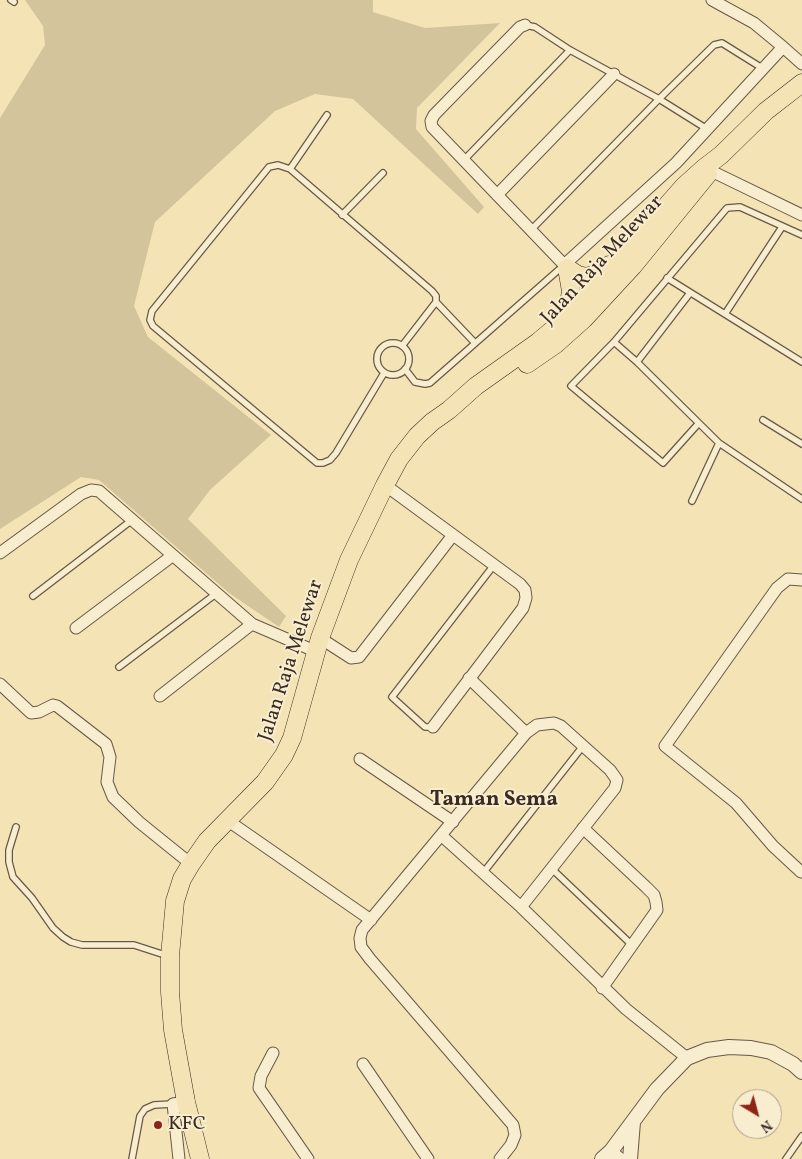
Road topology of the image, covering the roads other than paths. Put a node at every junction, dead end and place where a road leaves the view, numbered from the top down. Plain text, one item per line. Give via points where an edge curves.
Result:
1 (712, 0) edge
2 (526, 25) joint
3 (783, 47) junction
4 (570, 50) junction
5 (802, 64) edge
6 (762, 68) junction
7 (614, 74) junction
8 (802, 83) edge
9 (659, 99) junction
10 (327, 115) dead end
11 (708, 129) junction
12 (464, 160) junction
13 (290, 169) junction
14 (707, 169) junction
15 (383, 173) dead end
16 (497, 195) junction
17 (342, 215) junction
18 (802, 215) edge
19 (782, 227) junction
20 (531, 230) junction
21 (802, 235) edge
22 (627, 261) junction
23 (566, 266) junction
24 (667, 278) junction
25 (590, 292) junction
26 (690, 293) junction
27 (436, 302) junction
28 (725, 314) junction
29 (538, 342) junction
30 (614, 342) junction
31 (475, 343) junction
32 (402, 346) junction
33 (637, 362) junction
34 (802, 362) edge
35 (405, 369) junction
36 (384, 373) junction
37 (449, 410) junction
38 (763, 420) dead end
39 (698, 424) junction
40 (719, 443) junction
41 (802, 444) edge
42 (385, 485) junction
43 (802, 499) edge
44 (692, 501) dead end
45 (132, 520) junction
46 (453, 535) junction
47 (0, 553) edge
48 (172, 556) junction
49 (494, 565) junction
50 (802, 580) edge
51 (217, 594) junction
52 (33, 596) dead end
53 (252, 624) junction
54 (76, 628) dead end
55 (318, 645) junction
56 (119, 667) dead end
57 (469, 678) junction
58 (0, 684) edge
59 (160, 696) dead end
60 (433, 727) joint
61 (526, 733) junction
62 (583, 746) junction
63 (360, 759) dead end
64 (227, 820) junction
65 (454, 822) junction
66 (16, 827) dead end
67 (583, 828) junction
68 (442, 836) junction
69 (191, 864) junction
70 (551, 868) junction
71 (802, 871) edge
72 (483, 874) junction
73 (521, 907) junction
74 (371, 920) junction
75 (633, 946) junction
76 (170, 956) junction
77 (602, 988) junction
78 (273, 1053) dead end
79 (687, 1058) junction
80 (363, 1064) dead end
81 (802, 1072) edge
82 (180, 1103) junction
83 (633, 1122) junction
84 (802, 1136) edge
85 (611, 1156) edge
86 (132, 1159) edge
87 (179, 1159) edge
88 (200, 1159) edge
89 (308, 1159) edge
90 (428, 1159) edge
91 (500, 1159) edge
92 (630, 1159) edge
93 (786, 1159) edge

1 - 3 street via 754,23
2 - 4 lane via 535,27
2 - 12 street via 431,121
3 - 5 street
3 - 6 street
4 - 7 lane
4 - 12 lane
6 - 9 lane via 722,43 714,44
6 - 11 street
7 - 9 lane
7 - 16 street
8 - 14 highway, Jalan Raja Melewar via 766,111
9 - 11 lane
9 - 20 lane
10 - 13 lane
11 - 23 street
12 - 16 street
13 - 17 lane
13 - 36 lane via 278,164 269,167 161,299 150,320 153,326 317,463 330,460 336,453
14 - 18 street
14 - 22 highway, Jalan Raja Melewar via 684,186
15 - 17 lane
16 - 20 street
17 - 27 lane via 432,290
19 - 21 lane
19 - 24 lane via 740,207 727,208
19 - 28 lane
20 - 23 street
22 - 23 highway via 586,276 578,275
22 - 25 highway, Jalan Raja Melewar
22 - 37 highway, Jalan Raja Melewar via 584,319 556,344 486,392
23 - 25 street
23 - 29 highway via 572,291 569,304
23 - 31 lane
24 - 26 lane
24 - 30 lane
25 - 29 highway, Jalan Raja Melewar via 569,316
26 - 28 lane
26 - 33 lane
27 - 31 lane
27 - 32 lane
28 - 34 lane
29 - 37 highway, Jalan Raja Melewar via 476,386
30 - 33 lane
30 - 39 lane via 571,386 664,463
31 - 35 lane via 430,383 415,382
32 - 35 lane via 408,354
32 - 36 lane via 391,343 378,353 377,364
33 - 39 lane
35 - 36 lane via 393,376
37 - 42 highway, Jalan Raja Melewar via 432,422 408,448
38 - 41 lane
39 - 40 lane
40 - 43 lane
40 - 44 lane
42 - 46 street
42 - 55 highway, Jalan Raja Melewar via 349,560
45 - 47 street via 99,491 86,491
45 - 48 street
45 - 52 lane
46 - 49 street
46 - 55 street via 359,657 350,658
48 - 51 street
48 - 54 street
49 - 57 street via 520,584 526,598 522,608
49 - 60 lane via 392,697 425,727
50 - 71 street via 788,580 777,588 665,746 736,803 773,846
51 - 53 street
51 - 56 lane
53 - 55 street
53 - 59 street
55 - 64 highway, Jalan Raja Melewar via 296,725 284,754 265,782
57 - 60 street
57 - 61 street
58 - 69 street via 32,713 57,706 106,744 110,757 107,782 113,797
61 - 62 street via 537,725 554,723
61 - 65 street
62 - 67 street via 610,770 616,780 615,788
62 - 72 lane
63 - 65 street
64 - 69 highway, Jalan Raja Melewar
64 - 74 street
65 - 68 street
66 - 76 lane via 9,850 13,877 63,937 82,945 134,945
67 - 70 street
67 - 75 street via 654,895 657,910
68 - 72 street
68 - 74 street
69 - 76 highway, Jalan Raja Melewar via 175,901
70 - 73 street
70 - 75 lane
72 - 73 street
73 - 77 street
74 - 91 street via 360,938 364,953 513,1125 515,1135
75 - 77 street
76 - 82 highway, Jalan Raja Melewar
77 - 79 street
78 - 89 street via 261,1076 259,1088
79 - 81 street via 706,1050 750,1048 771,1052
79 - 83 street via 656,1089
80 - 90 street
82 - 86 lane via 145,1109 140,1116
82 - 87 street
82 - 88 highway, Jalan Raja Melewar
83 - 85 street
83 - 92 street
84 - 93 lane

